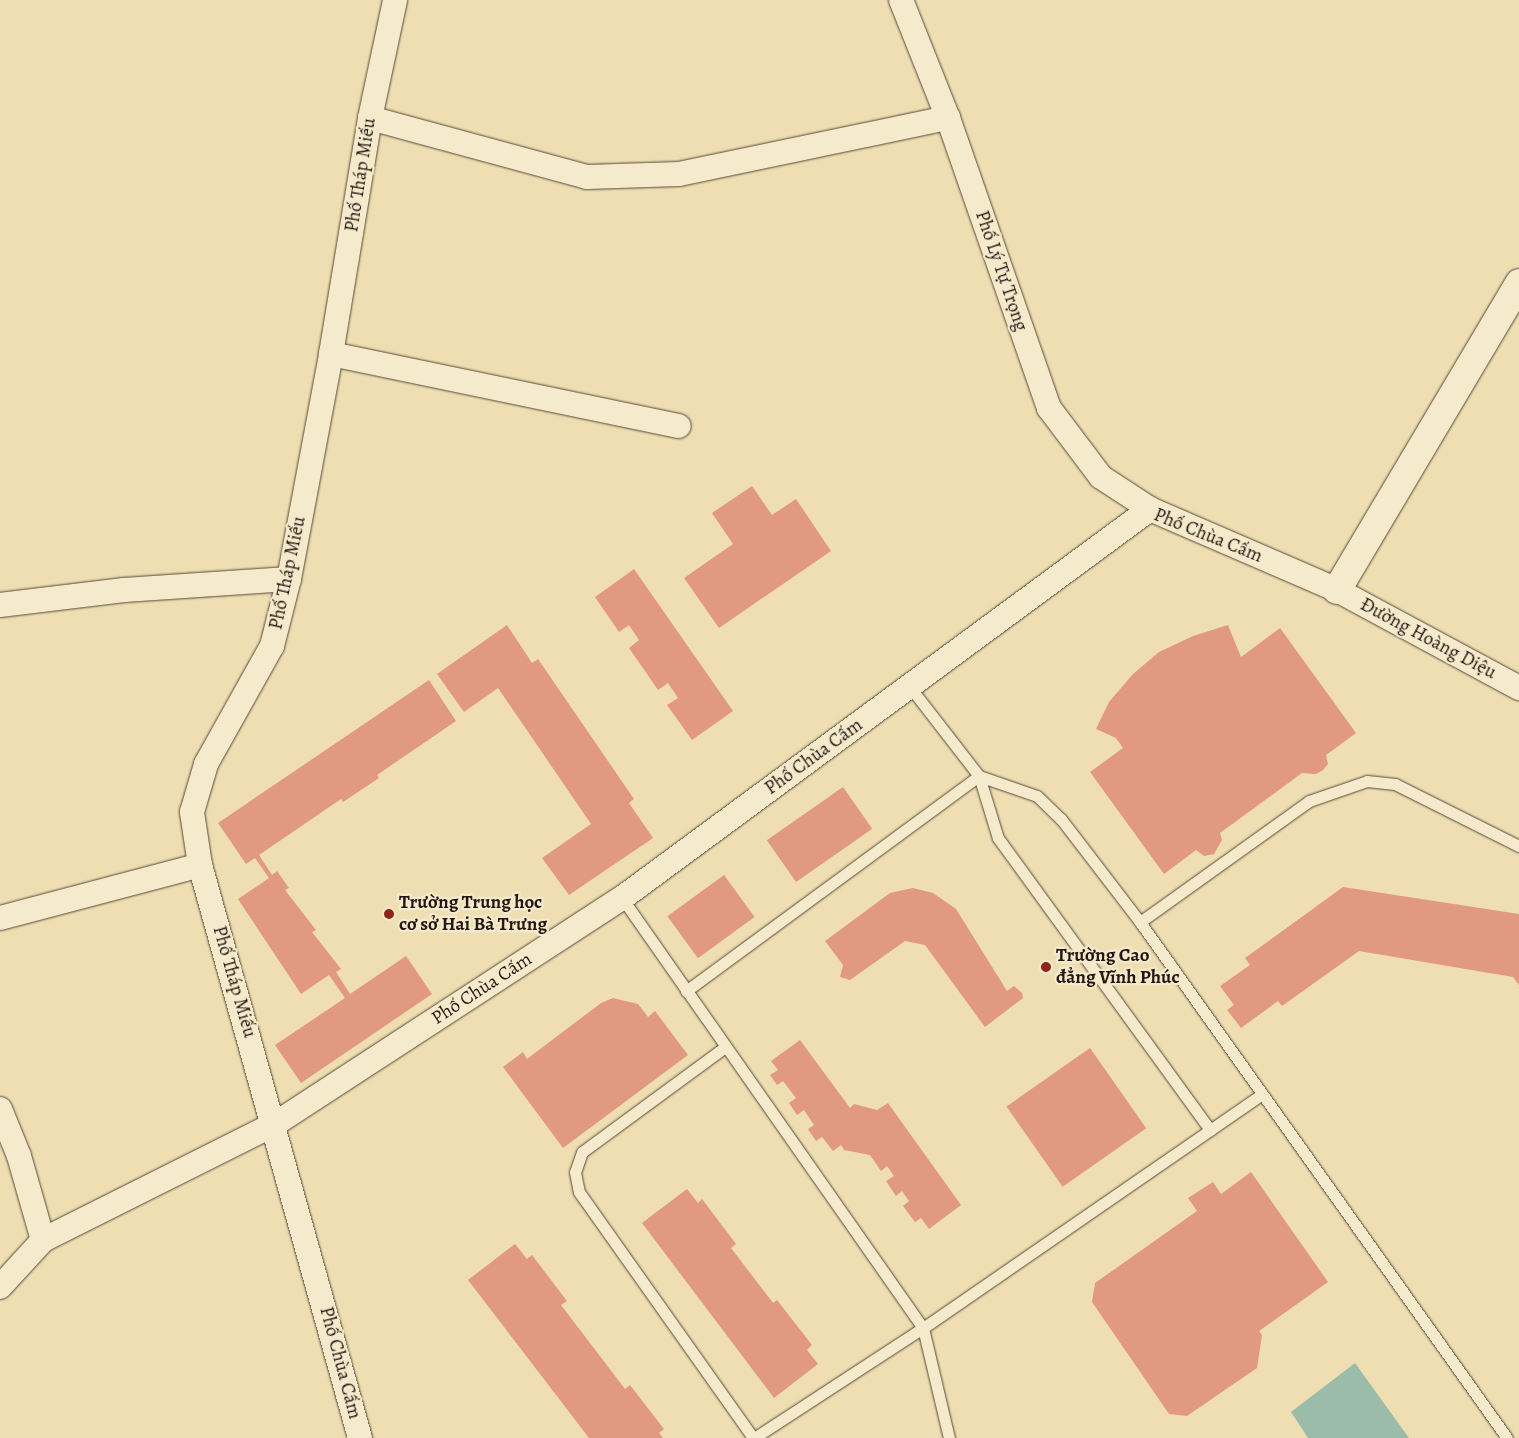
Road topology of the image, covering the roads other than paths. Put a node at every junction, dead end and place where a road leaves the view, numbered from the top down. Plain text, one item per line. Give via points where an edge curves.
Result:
1 (395, 0) edge
2 (901, 0) edge
3 (370, 118) junction
4 (948, 118) junction
5 (1519, 283) edge
6 (331, 354) junction
7 (679, 426) dead end
8 (1150, 509) junction
9 (289, 579) junction
10 (1337, 590) junction
11 (0, 605) edge
12 (910, 687) junction
13 (1519, 688) edge
14 (979, 776) junction
15 (1519, 846) edge
16 (200, 866) junction
17 (622, 898) junction
18 (0, 918) edge
19 (1140, 922) junction
20 (686, 991) junction
21 (725, 1047) junction
22 (1261, 1095) junction
23 (0, 1110) edge
24 (275, 1124) junction
25 (1210, 1130) junction
26 (43, 1240) junction
27 (0, 1287) edge
28 (923, 1328) junction
29 (360, 1438) edge
30 (754, 1438) edge
31 (949, 1438) edge
32 (1508, 1438) edge

1 - 3 street, Phố Tháp Miếu
2 - 4 street, Phố Lý Tự Trọng
3 - 4 street via 587,177 679,174
3 - 6 street, Phố Tháp Miếu
4 - 8 street, Phố Lý Tự Trọng via 1049,408 1100,477
5 - 10 street
6 - 7 street
6 - 9 street, Phố Tháp Miếu
8 - 10 street, Phố Chùa Cấm
8 - 12 street, Phố Chùa Cấm
9 - 11 street via 124,590
9 - 16 street, Phố Tháp Miếu via 272,646 206,764 192,812
10 - 13 street, Đường Hoàng Diệu
12 - 14 lane
12 - 17 street, Phố Chùa Cấm
14 - 19 lane via 1037,796 1061,819
14 - 20 lane
14 - 25 lane via 998,838
15 - 19 lane via 1395,784 1367,781 1309,801
16 - 18 street
16 - 24 street, Phố Tháp Miếu
17 - 20 lane
17 - 24 street, Phố Chùa Cấm
19 - 22 lane
20 - 21 lane
21 - 28 lane
21 - 30 lane via 582,1152 575,1172 579,1192
22 - 25 lane
22 - 32 lane
23 - 26 street via 18,1156
24 - 26 street
24 - 29 street, Phố Chùa Cấm
25 - 28 lane
26 - 27 street
28 - 30 lane
28 - 31 lane

